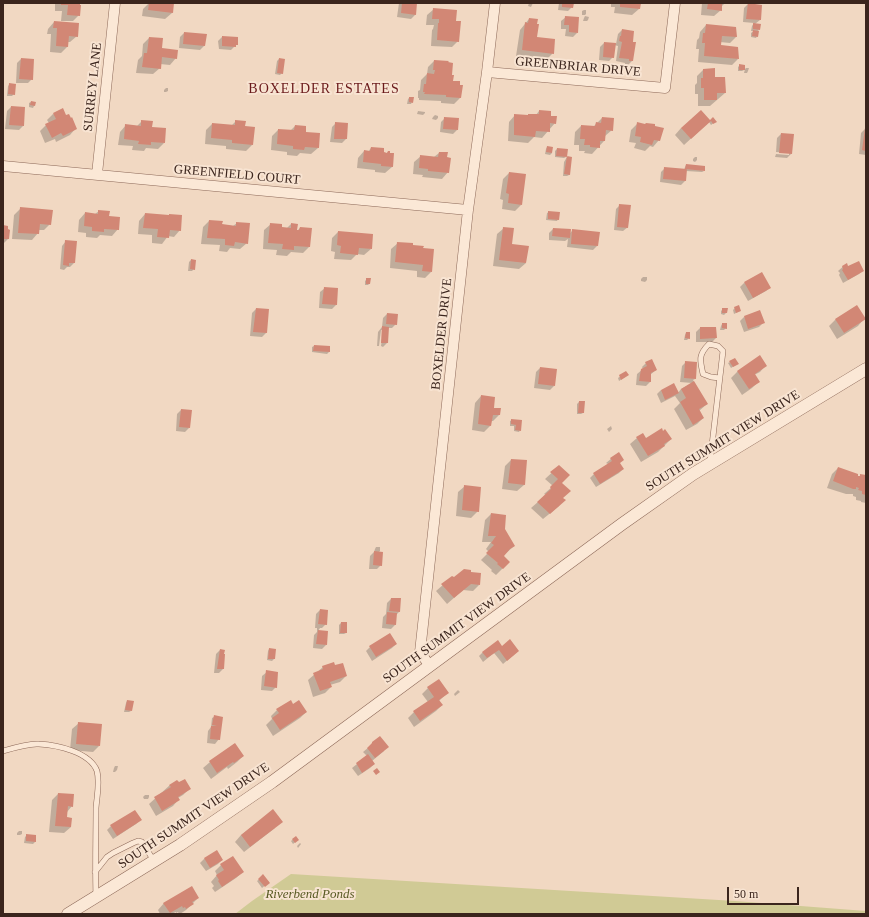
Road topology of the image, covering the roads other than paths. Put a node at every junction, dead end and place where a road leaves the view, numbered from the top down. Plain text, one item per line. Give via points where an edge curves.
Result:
1 (115, 3) edge
2 (495, 3) edge
3 (675, 3) edge
4 (487, 72) junction
5 (3, 166) edge
6 (96, 174) junction
7 (468, 210) junction
8 (866, 369) edge
9 (720, 378) junction
10 (709, 465) junction
11 (429, 665) junction
12 (3, 751) edge
13 (154, 861) junction
14 (96, 872) junction
15 (96, 897) junction
16 (68, 914) edge

1 - 6 street, SURREY LANE
2 - 4 street, BOXELDER DRIVE
3 - 4 street, GREENBRIAR DRIVE via 666,88
4 - 7 street, BOXELDER DRIVE
5 - 6 street, GREENFIELD COURT
6 - 7 street, GREENFIELD COURT
7 - 11 street, BOXELDER DRIVE via 420,652
8 - 10 street, SOUTH SUMMIT VIEW DRIVE
9 - 9 lane via 723,351 718,346 709,344 701,358 703,374 711,378
9 - 10 lane
10 - 11 street, SOUTH SUMMIT VIEW DRIVE via 622,524
11 - 13 street, SOUTH SUMMIT VIEW DRIVE via 272,782
12 - 14 lane via 38,744 62,747 88,759 96,770 99,784
13 - 14 lane via 142,842 138,841 107,857
13 - 15 street, SOUTH SUMMIT VIEW DRIVE
14 - 15 lane
15 - 16 street, SOUTH SUMMIT VIEW DRIVE

